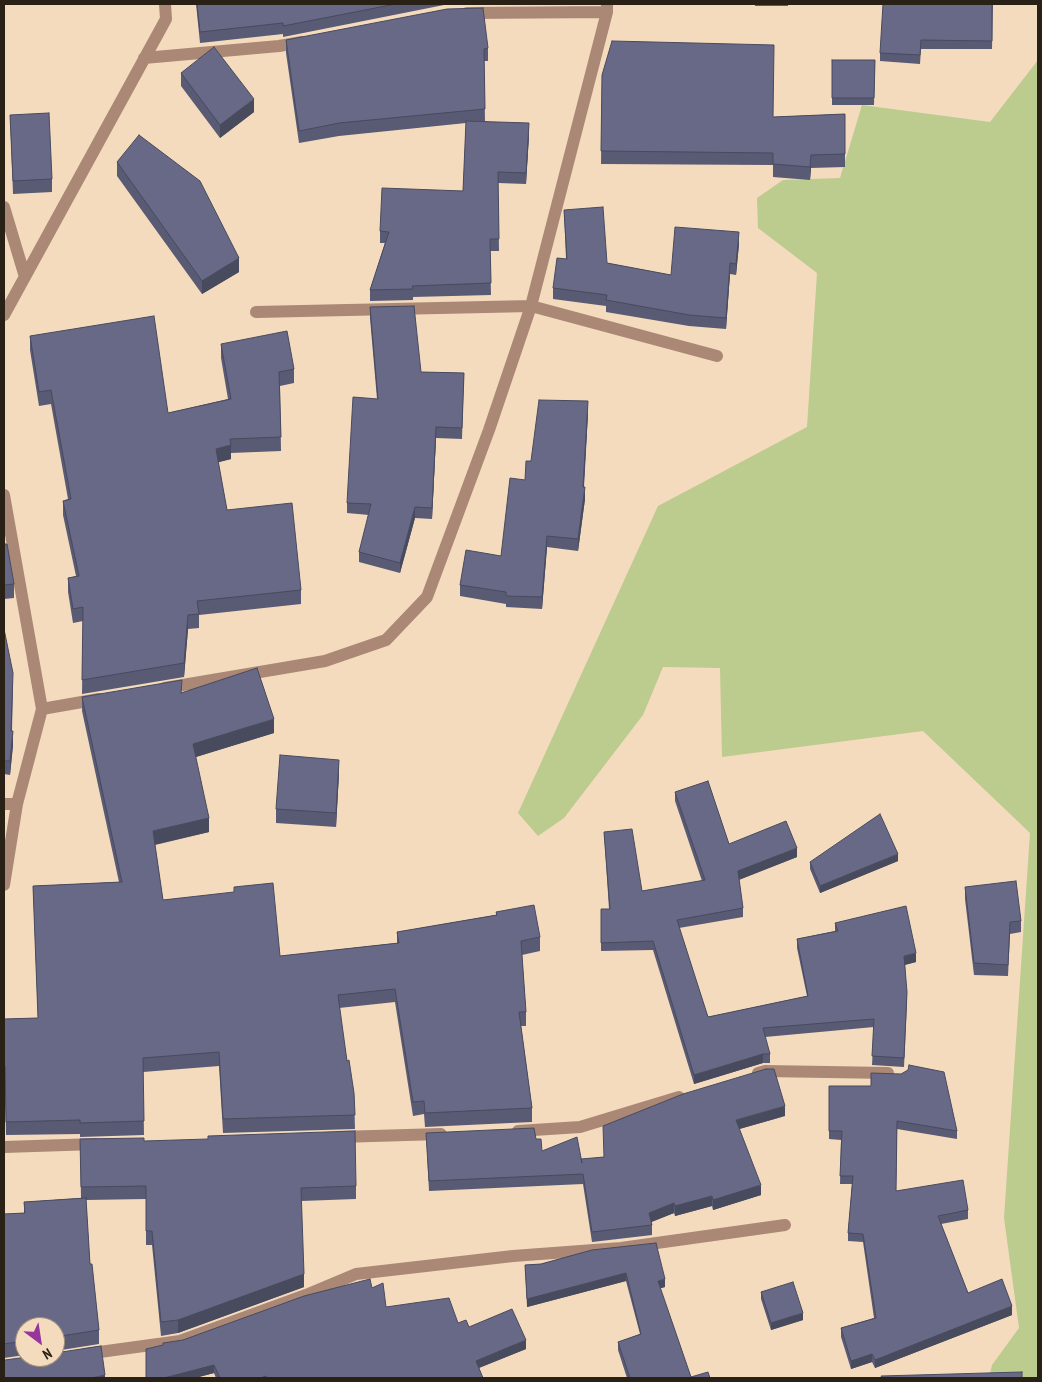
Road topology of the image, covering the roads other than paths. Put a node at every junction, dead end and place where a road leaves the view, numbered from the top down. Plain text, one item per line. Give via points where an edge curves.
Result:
1 (164, 4) edge
2 (607, 8) edge
3 (455, 13) edge
4 (316, 39) edge
5 (144, 58) junction
6 (4, 207) edge
7 (24, 278) junction
8 (531, 306) junction
9 (256, 312) dead end
10 (4, 315) edge
11 (717, 356) dead end
12 (4, 495) edge
13 (149, 691) edge
14 (110, 697) edge
15 (42, 709) junction
16 (4, 804) edge
17 (17, 804) junction
18 (4, 885) edge
19 (901, 1074) edge
20 (746, 1077) edge
21 (691, 1094) edge
22 (506, 1132) edge
23 (457, 1133) edge
24 (329, 1137) edge
25 (112, 1144) edge
26 (4, 1147) edge
27 (785, 1225) dead end
28 (72, 1356) edge

1 - 5 street via 166,19
2 - 3 street
2 - 8 street
4 - 5 street via 279,46
5 - 7 street
6 - 7 street
7 - 10 street
8 - 9 street
8 - 11 street
8 - 13 street via 427,597 386,640 325,661
12 - 15 street
14 - 15 street
15 - 17 street
16 - 17 street
17 - 18 street
19 - 20 street via 765,1071
21 - 22 street via 580,1128
23 - 24 street
25 - 26 street
27 - 28 street via 621,1248 513,1256 356,1274 180,1341

